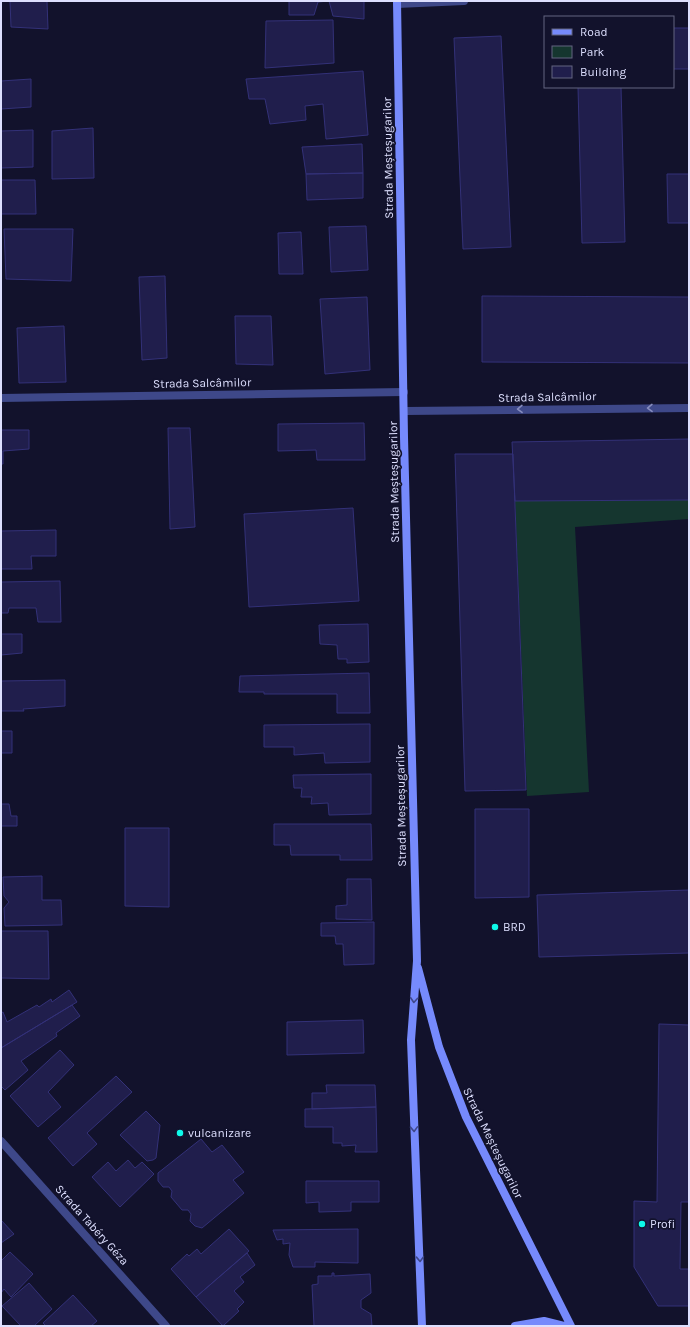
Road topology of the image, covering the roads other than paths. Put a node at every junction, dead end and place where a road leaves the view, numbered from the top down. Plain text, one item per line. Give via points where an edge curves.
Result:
1 (464, 1) edge
2 (397, 2) edge
3 (404, 392) junction
4 (1, 398) edge
5 (689, 408) edge
6 (405, 411) junction
7 (417, 961) junction
8 (1, 1141) edge
9 (166, 1326) edge
10 (422, 1326) edge
11 (515, 1326) edge
12 (564, 1326) edge
13 (571, 1326) edge

1 - 2 street, Strada Meșteșugarilor
2 - 3 main road, Strada Meșteșugarilor
3 - 4 street, Strada Salcâmilor
3 - 6 main road, Strada Meșteșugarilor
5 -> 6 street, Strada Salcâmilor
6 - 7 main road, Strada Meșteșugarilor
7 -> 10 main road, Strada Meșteșugarilor via 410,1040
7 - 13 main road, Strada Meșteșugarilor via 439,1047 466,1117
8 - 9 street, Strada Tabéry Géza
11 - 12 main road via 544,1322

